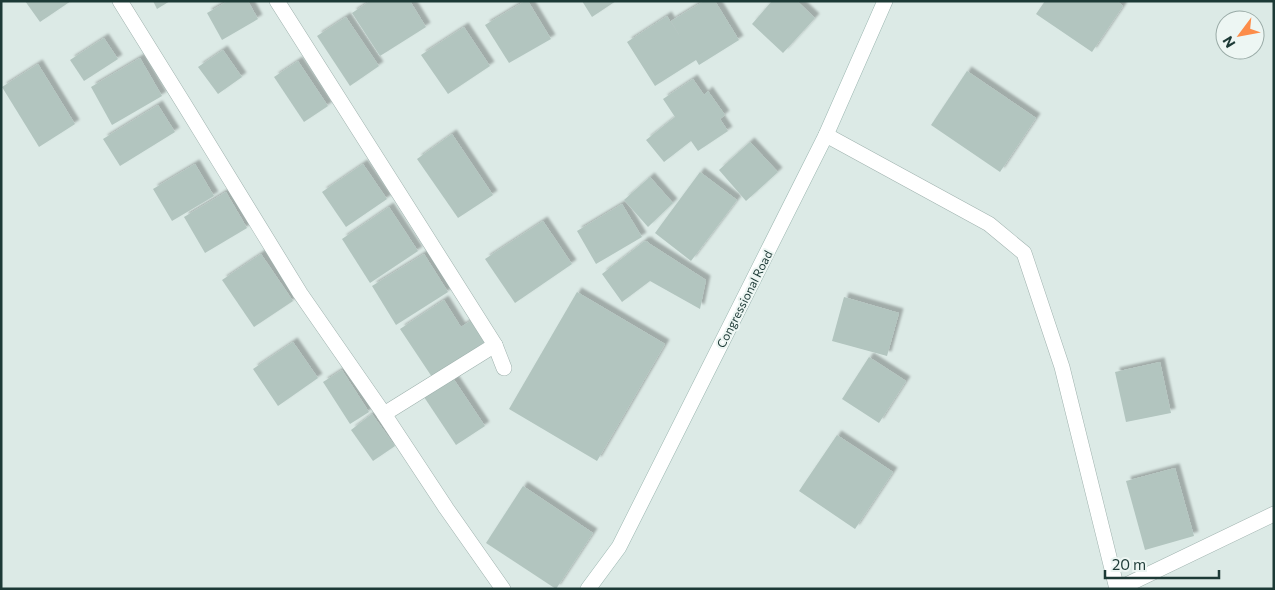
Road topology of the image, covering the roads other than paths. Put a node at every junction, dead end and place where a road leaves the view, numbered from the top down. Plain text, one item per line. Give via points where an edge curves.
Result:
1 (120, 1) edge
2 (277, 1) edge
3 (884, 1) edge
4 (826, 135) junction
5 (495, 345) junction
6 (504, 368) dead end
7 (384, 414) junction
8 (1274, 514) edge
9 (503, 589) edge
10 (588, 589) edge
11 (1118, 589) edge

1 - 7 street via 300,293
2 - 5 street
3 - 4 street, Congressional Road
4 - 10 street, Congressional Road via 619,548
4 - 11 street via 989,224 1024,253 1062,367
5 - 6 street
5 - 7 street
7 - 9 street
8 - 11 street

